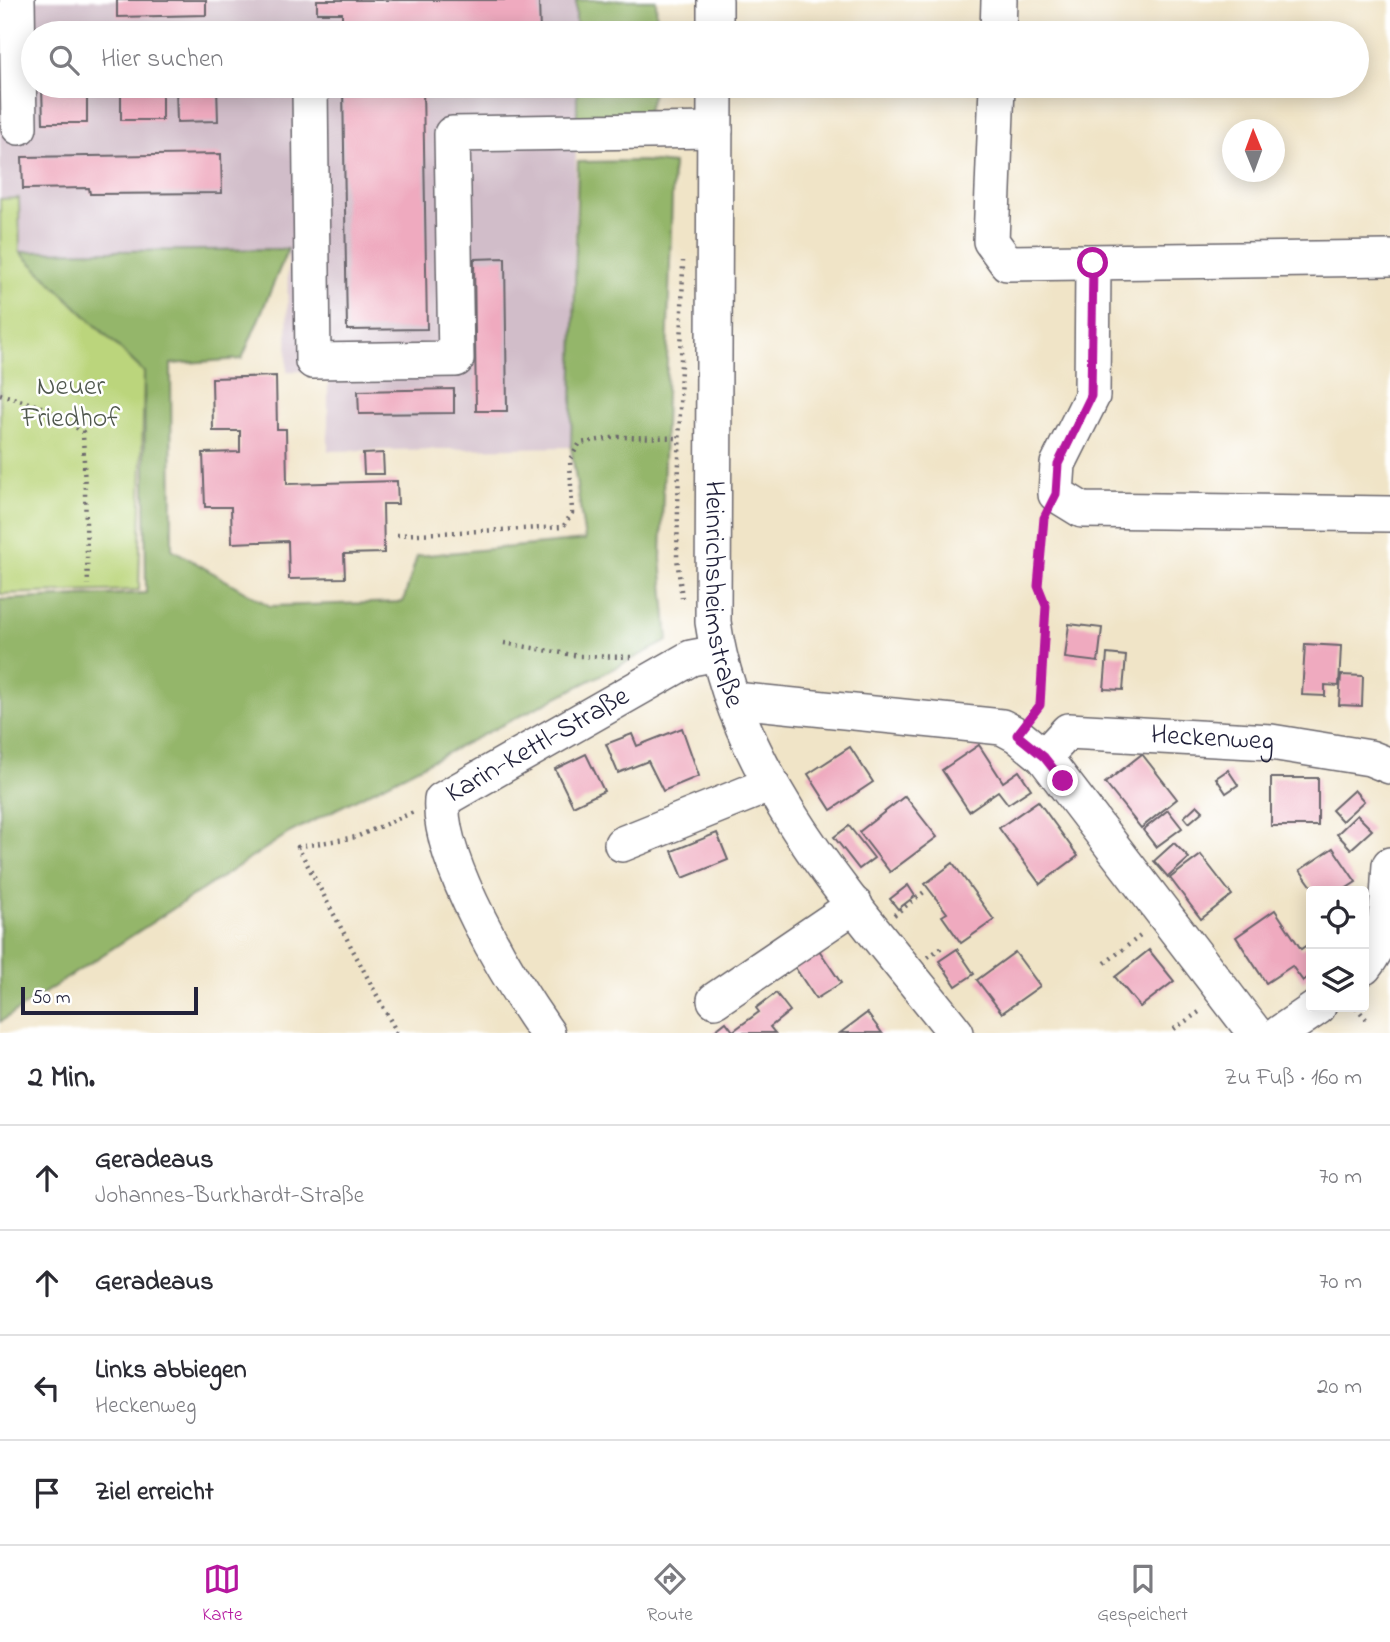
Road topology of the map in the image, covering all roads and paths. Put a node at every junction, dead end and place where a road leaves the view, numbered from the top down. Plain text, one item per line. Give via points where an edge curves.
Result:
1 (17, 0) edge
2 (715, 0) edge
3 (999, 0) edge
4 (715, 21) edge
5 (998, 21) edge
6 (310, 98) edge
7 (715, 98) edge
8 (997, 98) edge
9 (19, 127) dead end
10 (715, 130) junction
11 (1390, 258) edge
12 (1093, 263) junction
13 (0, 394) edge
14 (677, 438) dead end
15 (1056, 494) junction
16 (1390, 514) edge
17 (397, 536) dead end
18 (88, 585) dead end
19 (504, 643) dead end
20 (718, 653) junction
21 (635, 657) dead end
22 (735, 700) junction
23 (1017, 735) junction
24 (1044, 757) junction
25 (1390, 766) edge
26 (771, 784) junction
27 (442, 800) junction
28 (622, 844) dead end
29 (1390, 865) edge
30 (924, 892) dead end
31 (865, 917) junction
32 (1165, 917) junction
33 (1369, 961) edge
34 (1105, 963) dead end
35 (715, 1000) dead end
36 (1311, 1012) edge
37 (1360, 1012) edge
38 (1366, 1019) dead end
39 (397, 1033) edge
40 (547, 1033) edge
41 (956, 1033) edge
42 (1255, 1033) edge
43 (1280, 1033) edge

1 - 9 street
2 - 4 street
3 - 5 street
6 - 10 street via 313,361 456,359 452,134
7 - 10 street, Heinrichsheimstraße
8 - 12 street via 991,241 1007,263
10 - 20 street, Heinrichsheimstraße via 713,622
11 - 12 street
12 - 15 street via 1091,396 1058,464
13 - 18 path via 48,409 83,432
14 - 17 path via 618,437 580,443 570,459 572,513 563,527
15 - 16 street via 1082,510
15 - 23 path via 1044,518 1038,586 1046,606 1040,705
19 - 21 path via 579,656
20 - 22 street, Heinrichsheimstraße
20 - 27 street, Karin-Kettl-Straße via 691,659
22 - 23 street via 1002,727
22 - 26 street, Heinrichsheimstraße
23 - 24 street
24 - 25 street, Heckenweg via 1068,730 1271,742 1370,758
24 - 32 street
26 - 28 street
26 - 31 street, Heinrichsheimstraße via 794,827
27 - 39 path via 356,837 298,847
27 - 40 street, Karin-Kettl-Straße via 441,819 470,904
29 - 33 street via 1385,925 1379,948
30 - 31 path
31 - 35 street
31 - 41 street, Heinrichsheimstraße
32 - 34 path
32 - 42 street
36 - 43 street
37 - 38 path

